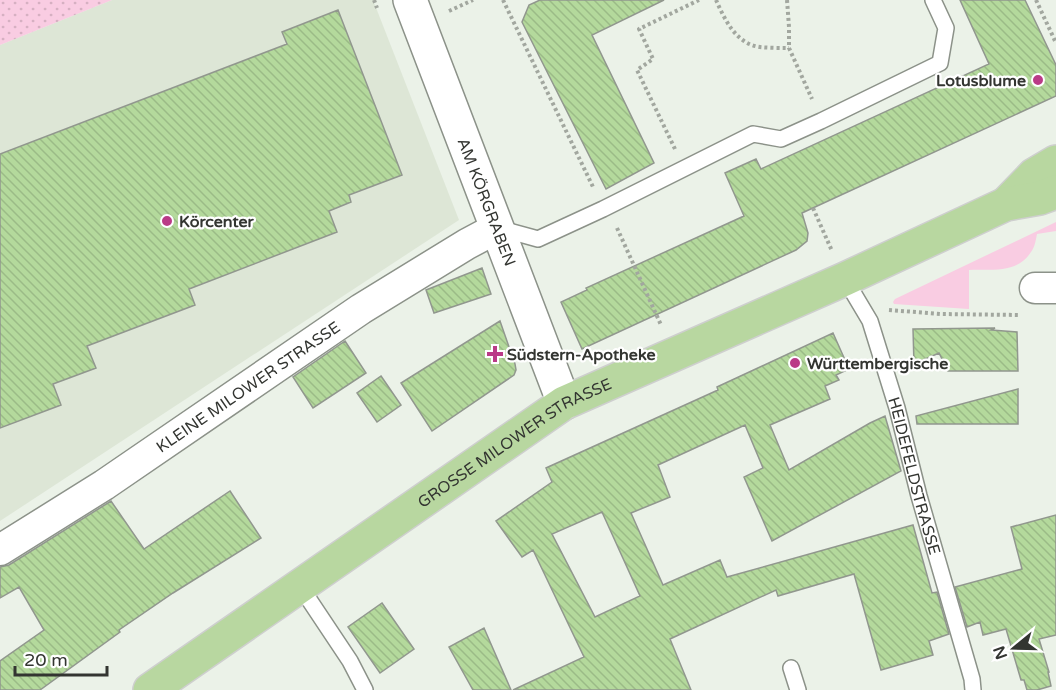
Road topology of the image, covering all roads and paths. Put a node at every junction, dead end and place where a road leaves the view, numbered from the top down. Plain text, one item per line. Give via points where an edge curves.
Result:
1 (410, 0) edge
2 (503, 0) edge
3 (699, 0) edge
4 (716, 0) edge
5 (786, 0) edge
6 (933, 0) edge
7 (1036, 0) edge
8 (1056, 44) edge
9 (789, 48) junction
10 (821, 121) junction
11 (1056, 162) edge
12 (684, 168) junction
13 (1056, 192) edge
14 (1006, 204) junction
15 (813, 208) dead end
16 (603, 209) junction
17 (497, 228) junction
18 (845, 279) junction
19 (1045, 288) edge
20 (883, 310) dead end
21 (674, 353) junction
22 (564, 403) junction
23 (0, 550) edge
24 (300, 586) junction
25 (791, 668) dead end
26 (972, 685) edge
27 (150, 690) edge
28 (364, 690) edge
29 (798, 690) edge

1 - 17 street, AM KÖRGRABEN
2 - 16 path
3 - 12 path via 639,29 653,58 637,70
4 - 9 path via 725,20 740,38 758,47
5 - 9 path
6 - 10 lane via 946,28 940,63
7 - 8 path
9 - 10 path
10 - 12 lane via 781,139 753,134
11 - 14 main road, GROSSE MILOWER STRASSE via 1034,175
12 - 16 lane
13 - 14 main road, GROSSE MILOWER STRASSE
14 - 18 main road, GROSSE MILOWER STRASSE
15 - 18 path
16 - 17 lane via 538,239
16 - 21 path via 614,221
17 - 22 street, AM KÖRGRABEN
17 - 23 street, KLEINE MILOWER STRASSE via 361,309 104,485
18 - 21 main road, GROSSE MILOWER STRASSE
18 - 26 lane, HEIDEFELDSTRASSE via 870,321
19 - 20 path via 1021,315
21 - 22 main road, GROSSE MILOWER STRASSE
22 - 24 main road, GROSSE MILOWER STRASSE
24 - 27 main road, GROSSE MILOWER STRASSE
24 - 28 lane via 350,661
25 - 29 lane

